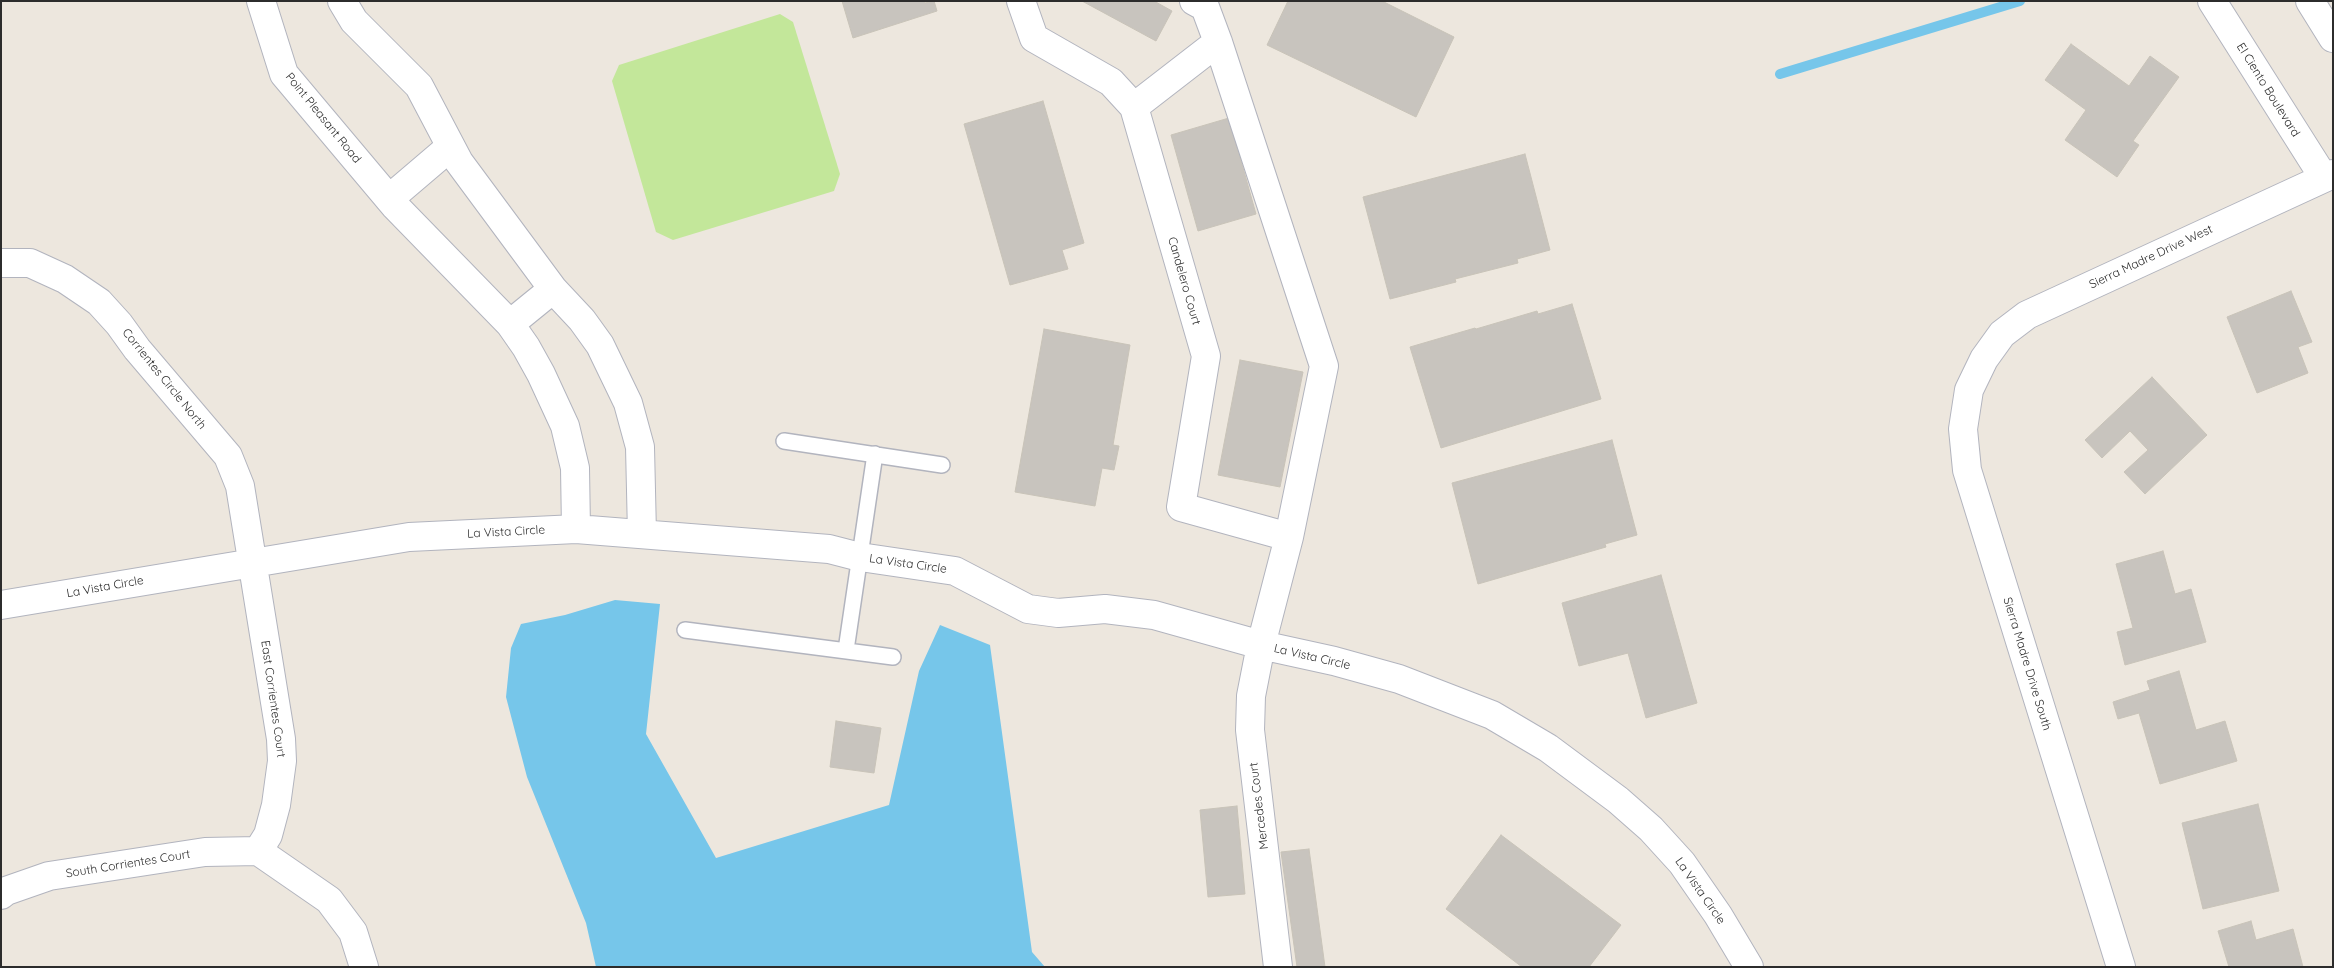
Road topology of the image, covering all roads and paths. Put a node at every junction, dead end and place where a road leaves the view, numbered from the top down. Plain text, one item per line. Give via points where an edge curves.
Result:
1 (261, 1) edge
2 (342, 1) edge
3 (1021, 1) edge
4 (1194, 1) edge
5 (2212, 1) edge
6 (2310, 1) edge
7 (2333, 38) edge
8 (1218, 42) junction
9 (1134, 107) junction
10 (450, 147) junction
11 (2328, 176) edge
12 (389, 199) junction
13 (1, 264) edge
14 (552, 289) junction
15 (510, 324) junction
16 (1984, 360) joint
17 (784, 441) dead end
18 (875, 454) junction
19 (942, 464) dead end
20 (576, 529) junction
21 (642, 534) junction
22 (1289, 537) junction
23 (860, 557) junction
24 (253, 561) junction
25 (1, 605) edge
26 (685, 630) dead end
27 (1261, 646) junction
28 (846, 650) junction
29 (893, 657) dead end
30 (258, 851) junction
31 (1, 895) edge
32 (364, 967) edge
33 (1278, 967) edge
34 (1749, 967) edge
35 (2121, 967) edge

1 - 12 street, Point Pleasant Road via 284,74
2 - 10 street via 354,20 419,86
3 - 9 street, Candelero Court via 1034,38 1111,82
4 - 8 street via 1205,7
5 - 11 street, El Ciento Boulevard
6 - 7 street
8 - 9 street
8 - 22 street via 1324,366
9 - 22 street, Candelero Court via 1206,356 1181,507
10 - 12 street
10 - 14 street
11 - 16 street, Sierra Madre Drive West via 2027,314 2002,334
12 - 15 street, Point Pleasant Road
13 - 24 street, Corrientes Circle North via 30,263 66,279 99,302 120,324 137,349 228,456 240,486
14 - 15 street
14 - 21 street via 582,320 600,345 628,403 640,447
15 - 20 street, Point Pleasant Road via 541,374 565,426 574,468
16 - 35 street, Sierra Madre Drive South via 1969,390 1963,430 1967,470
17 - 18 lane
18 - 19 lane
18 - 23 lane
20 - 21 street, La Vista Circle
20 - 24 street, La Vista Circle via 409,537
21 - 23 street, La Vista Circle via 829,549
22 - 27 street
23 - 27 street, La Vista Circle via 955,571 1028,609 1058,613 1105,609 1154,614
23 - 28 lane
24 - 25 street, La Vista Circle
24 - 30 street, East Corrientes Court via 282,761 276,805 268,835
26 - 28 lane
27 - 33 street, Mercedes Court via 1251,696 1250,730
27 - 34 street, La Vista Circle via 1352,666 1446,695 1492,715 1548,748 1651,829 1682,864
28 - 29 lane
30 - 31 street, South Corrientes Court via 205,852 50,876
30 - 32 street via 329,900 353,932

